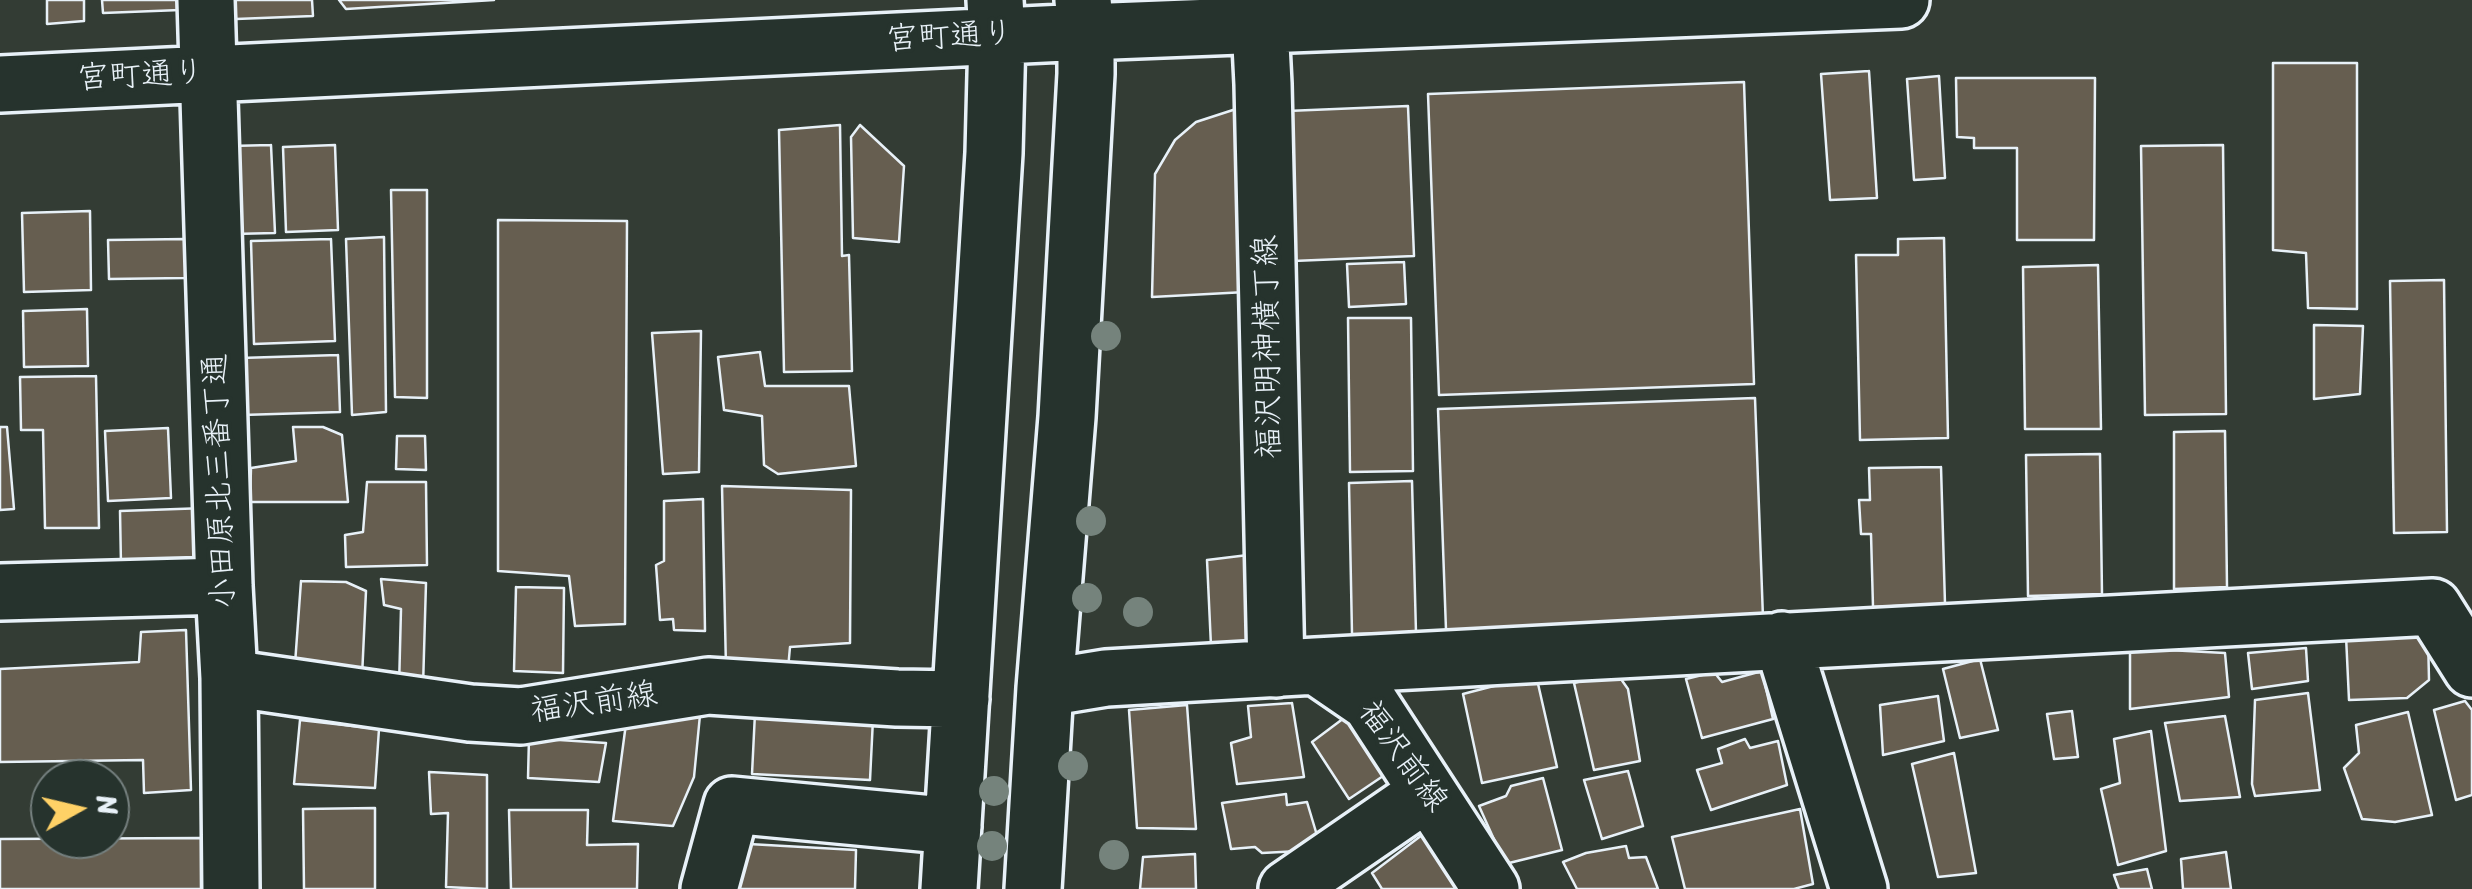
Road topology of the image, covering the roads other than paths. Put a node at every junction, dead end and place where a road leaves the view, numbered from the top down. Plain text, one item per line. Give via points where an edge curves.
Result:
1 (206, 0) edge
2 (1901, 0) edge
3 (1693, 4) edge
4 (1085, 16) edge
5 (996, 18) edge
6 (1260, 25) junction
7 (209, 73) junction
8 (0, 84) edge
9 (224, 586) junction
10 (0, 592) edge
11 (1782, 640) junction
12 (1296, 668) junction
13 (2472, 668) edge
14 (229, 678) junction
15 (1045, 688) junction
16 (962, 698) junction
17 (1428, 792) junction
18 (953, 826) junction
19 (231, 889) edge
20 (709, 889) edge
21 (949, 889) edge
22 (1033, 889) edge
23 (1287, 889) edge
24 (1491, 889) edge
25 (1858, 889) edge

1 - 7 street, 小田原北三番丁通
2 - 3 street, 宮町通り
3 - 6 street, 宮町通り
4 - 5 street, 宮町通り
4 - 6 street, 宮町通り
4 - 15 street
5 - 7 street, 宮町通り
5 - 16 street
6 - 12 street, 福沢明神横丁線
7 - 8 street, 宮町通り
7 - 9 street, 小田原北三番丁通
9 - 10 street
9 - 14 street, 小田原北三番丁通
11 - 12 street
11 - 13 street via 2433,607
11 - 25 street
12 - 15 street via 1106,678
12 - 17 street, 福沢前線 via 1370,703
14 - 16 street, 福沢前線 via 521,716 708,686
14 - 19 street, 小田原北三番丁通
15 - 22 street
16 - 18 street
17 - 23 street
17 - 24 street, 福沢前線
18 - 20 street via 732,805
18 - 21 street

